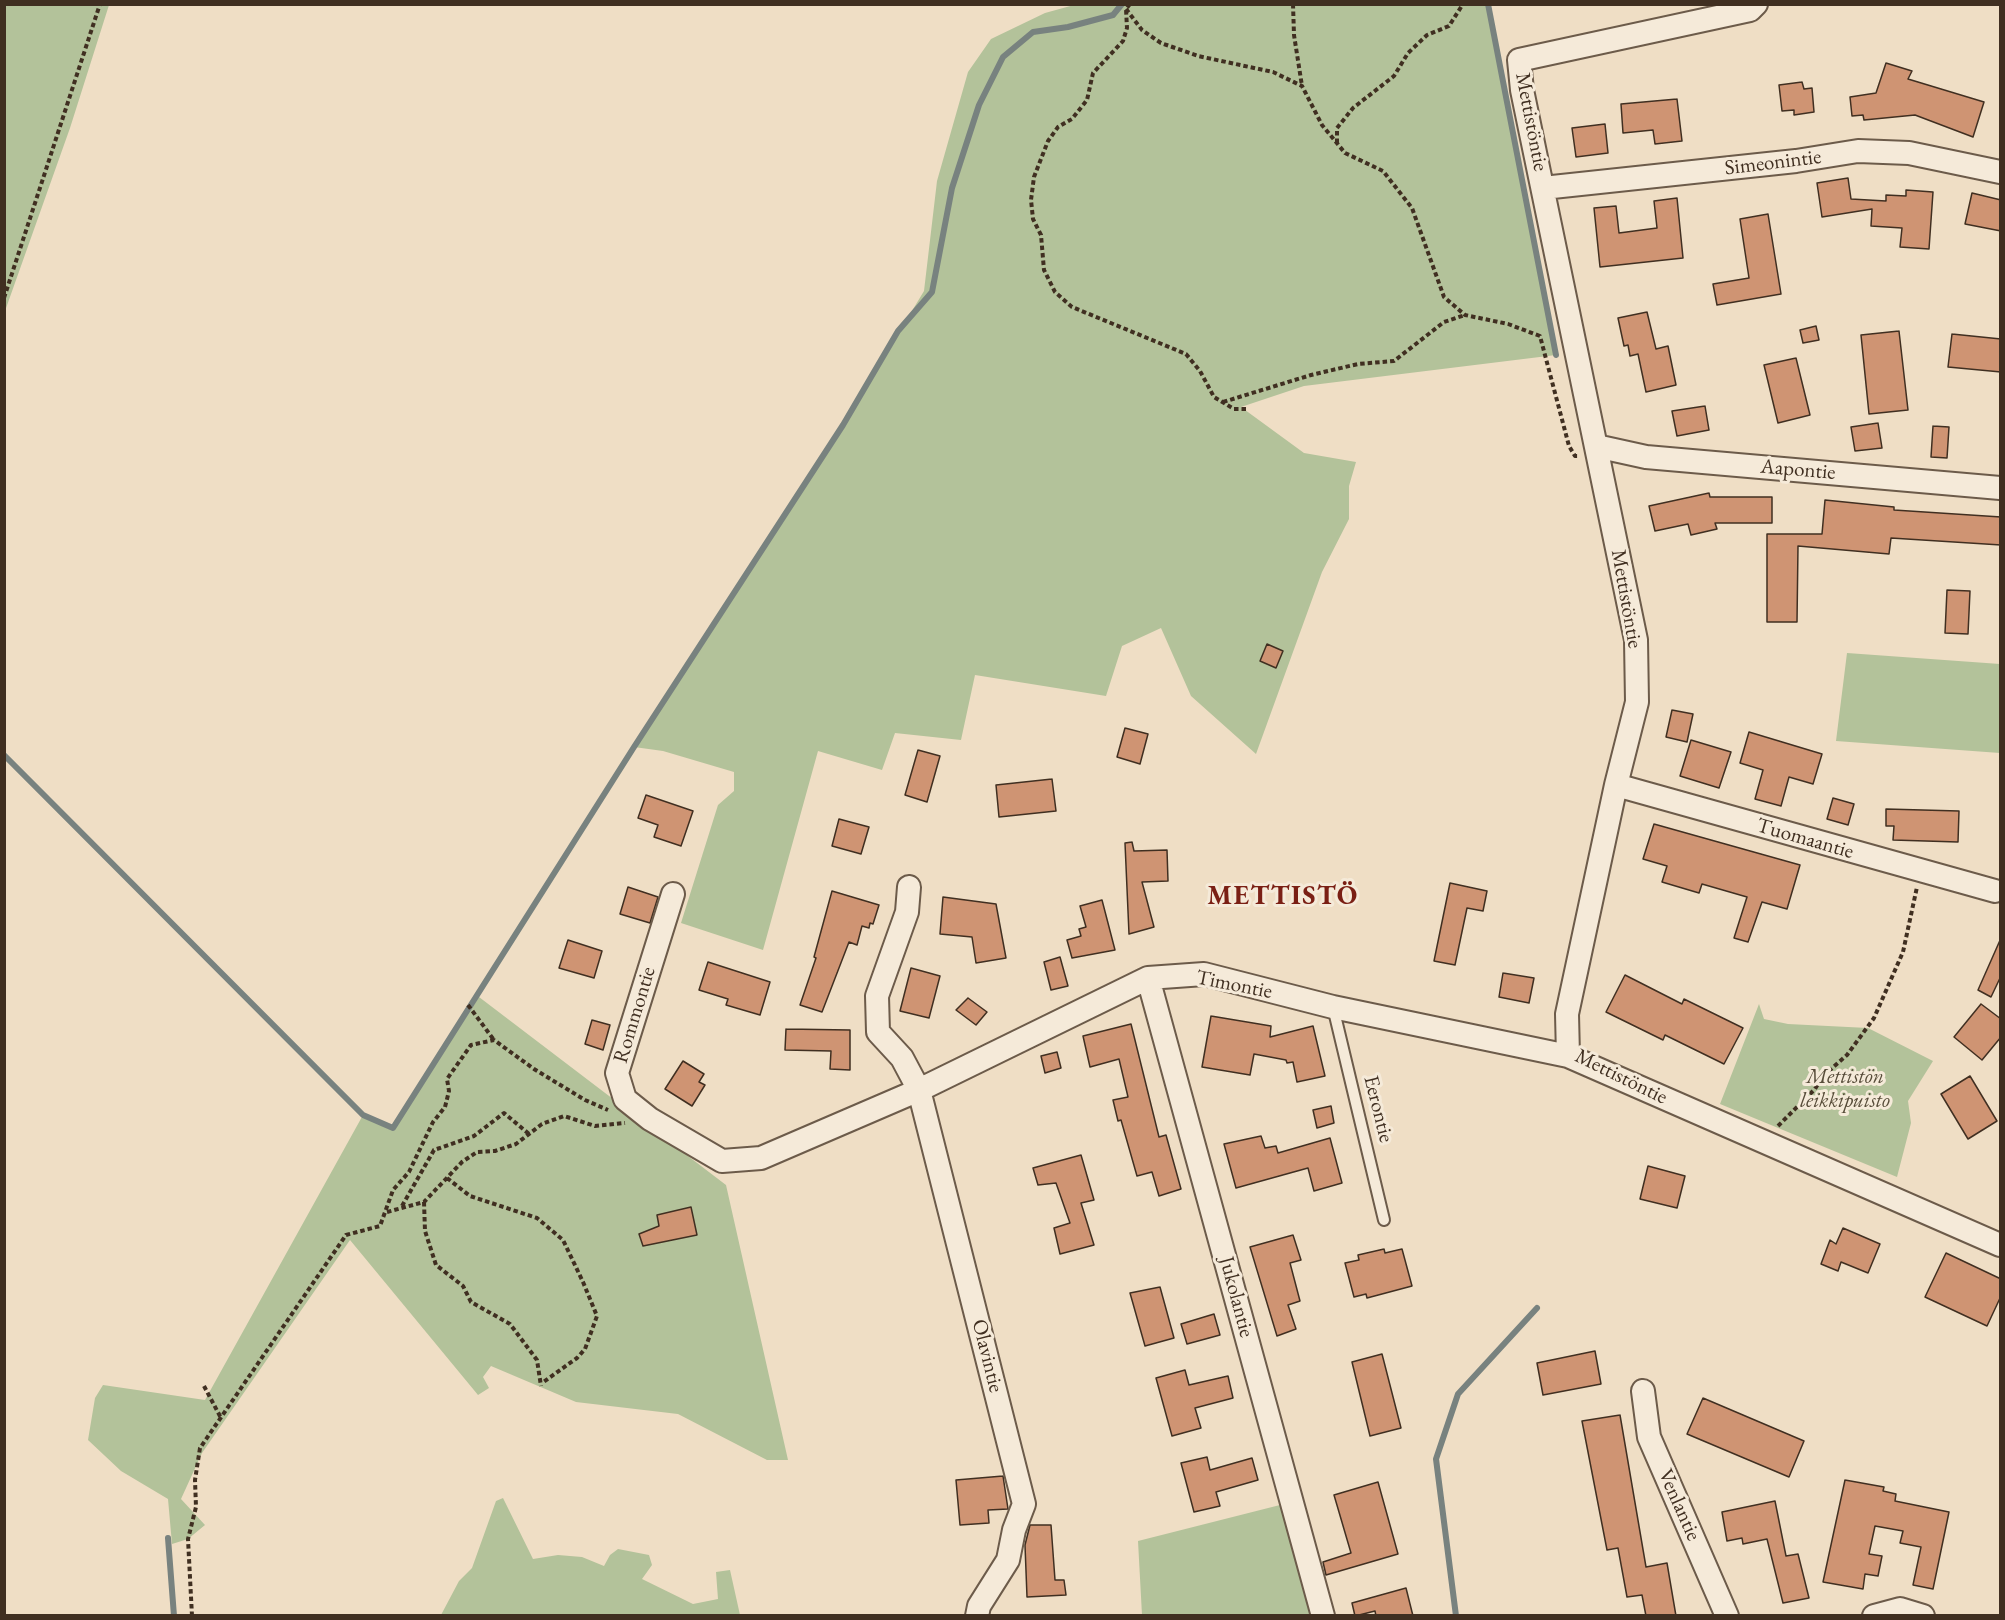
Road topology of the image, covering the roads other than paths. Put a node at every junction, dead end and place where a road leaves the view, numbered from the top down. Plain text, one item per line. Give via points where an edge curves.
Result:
1 (1756, 4) edge
2 (2001, 172) edge
3 (1543, 188) junction
4 (1597, 450) junction
5 (2001, 488) edge
6 (1616, 785) junction
7 (909, 887) dead end
8 (1995, 891) dead end
9 (673, 894) dead end
10 (1148, 978) junction
11 (1333, 1007) junction
12 (1568, 1056) junction
13 (919, 1090) junction
14 (1384, 1220) dead end
15 (2001, 1245) edge
16 (1643, 1391) dead end
17 (977, 1616) edge
18 (1323, 1616) edge
19 (1727, 1616) edge
20 (1874, 1616) edge
21 (1923, 1616) edge

1 - 3 street, Mettistöntie via 1749,10 1519,60
2 - 3 street, Simeonintie via 1909,153 1858,151
3 - 4 street, Mettistöntie
4 - 5 street, Aapontie
4 - 6 street, Mettistöntie via 1636,640 1637,702
6 - 8 street, Tuomaantie
6 - 12 street, Mettistöntie via 1568,1014
7 - 13 street, Olavintie via 907,912 877,996 878,1032 902,1058
9 - 13 street, Rommontie via 617,1074 632,1113 650,1119 722,1161 761,1158
10 - 11 street, Timontie via 1204,974
10 - 13 street, Timontie
10 - 18 street, Jukolantie
11 - 12 street, Timontie
11 - 14 lane, Eerontie
12 - 15 street, Mettistöntie
13 - 17 street, Olavintie via 1024,1504 1008,1560 979,1606
16 - 19 street, Venlantie via 1649,1437
20 - 21 street via 1900,1610

